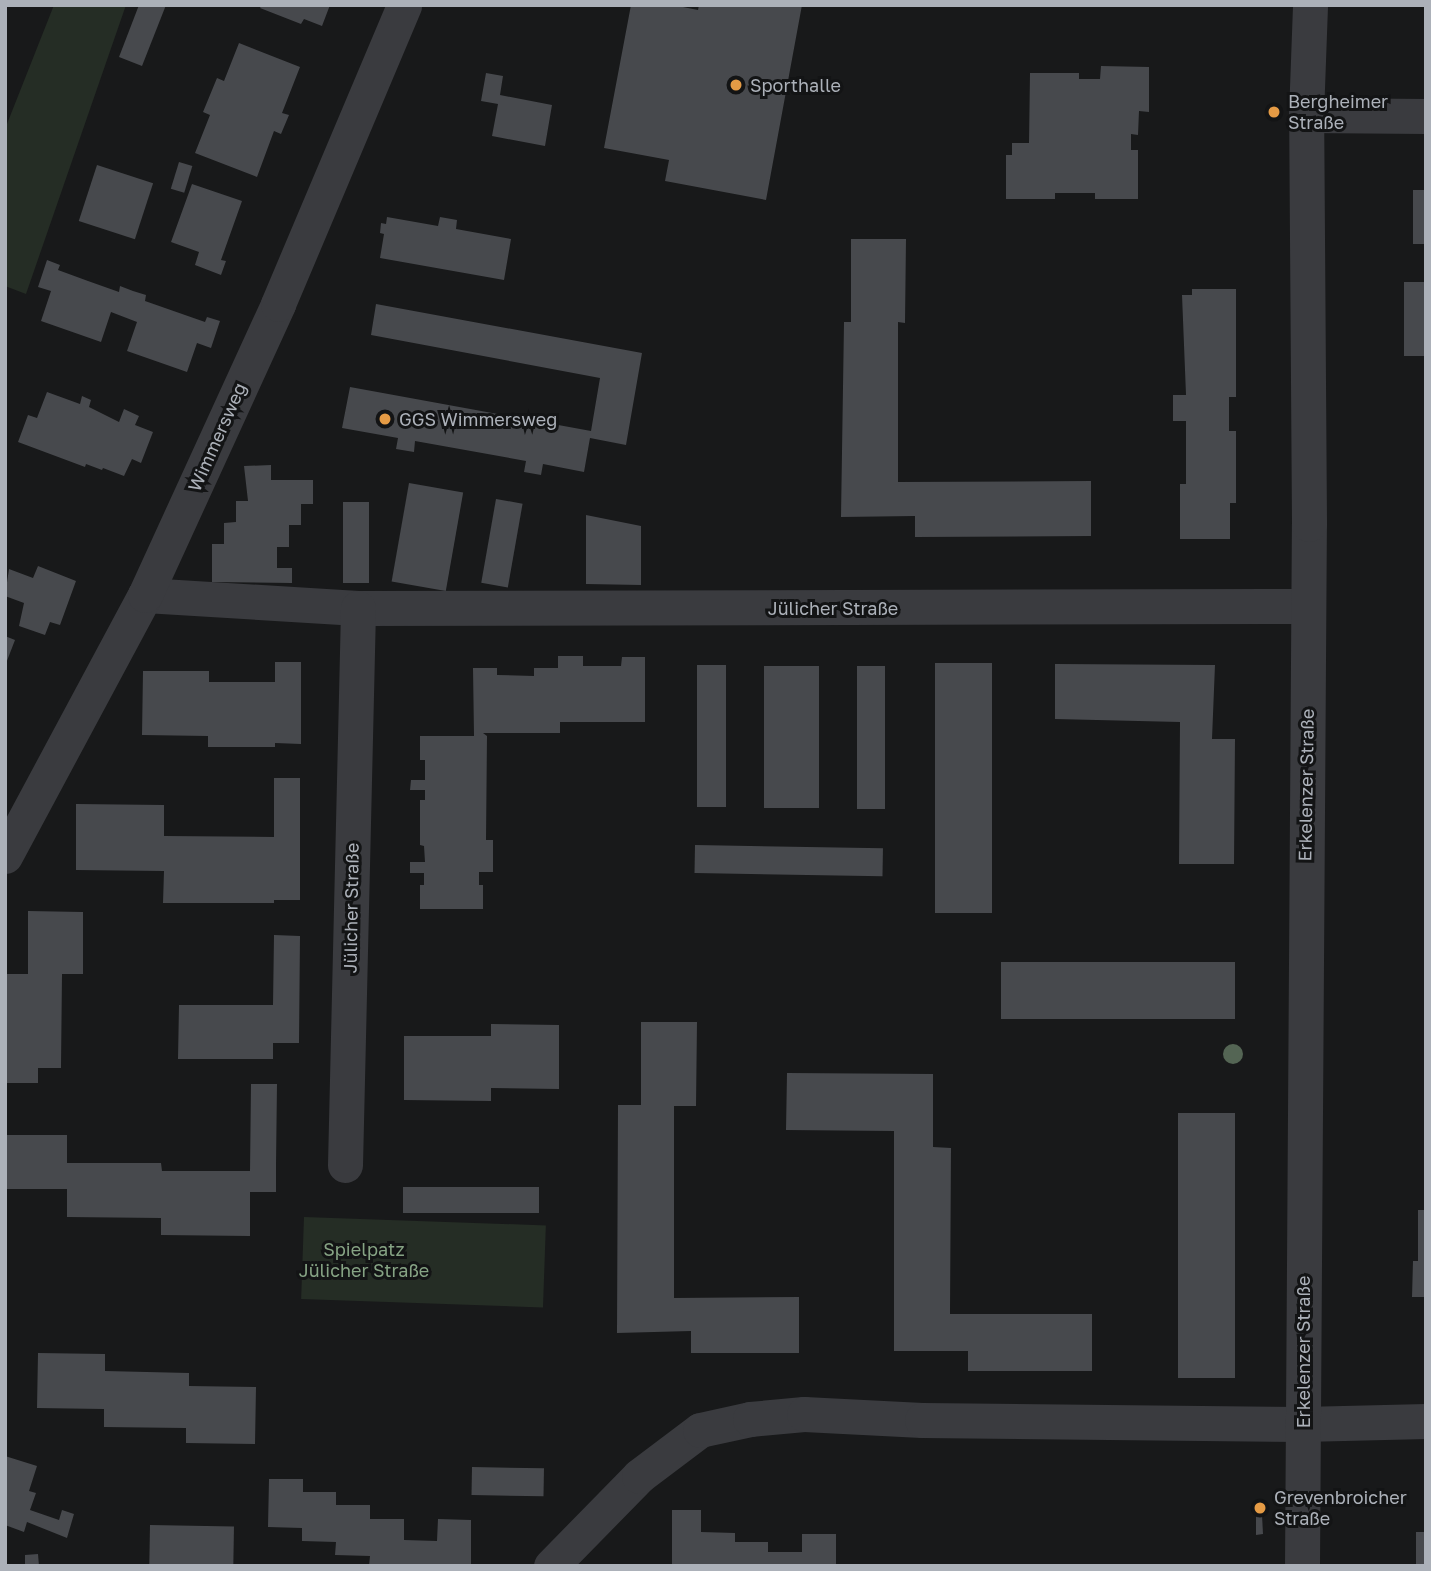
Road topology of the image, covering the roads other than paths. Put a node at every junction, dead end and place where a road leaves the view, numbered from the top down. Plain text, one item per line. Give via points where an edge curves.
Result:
1 (404, 5) edge
2 (1310, 5) edge
3 (1306, 115) junction
4 (1426, 116) edge
5 (145, 596) junction
6 (1308, 606) junction
7 (358, 608) junction
8 (5, 856) edge
9 (345, 1165) dead end
10 (1426, 1422) edge
11 (1302, 1424) junction
12 (551, 1566) edge
13 (1302, 1566) edge

1 - 5 street, Wimmersweg via 278,304
2 - 3 street, Erkelenzer Straße
3 - 4 street
3 - 6 street, Erkelenzer Straße
5 - 7 street, Jülicher Straße
5 - 8 street, Wimmersweg
6 - 7 street, Jülicher Straße
6 - 11 street, Erkelenzer Straße
7 - 9 street, Jülicher Straße
10 - 11 street
11 - 12 street via 922,1420 804,1414 750,1419 700,1430 639,1476
11 - 13 street, Erkelenzer Straße

